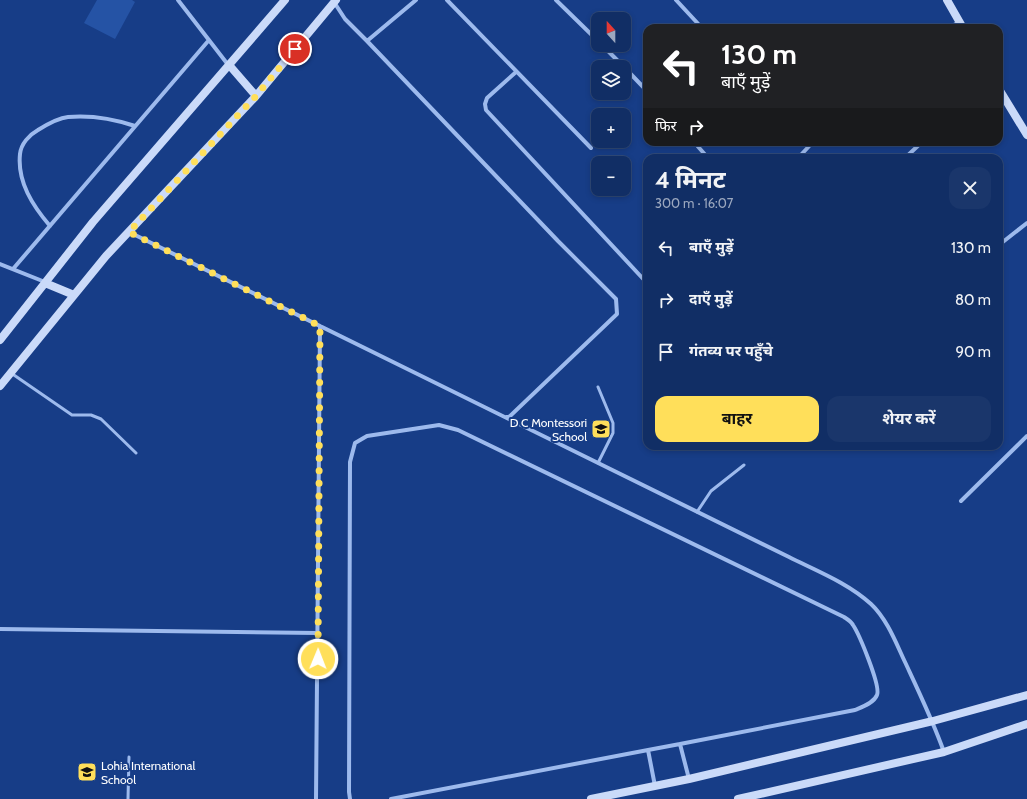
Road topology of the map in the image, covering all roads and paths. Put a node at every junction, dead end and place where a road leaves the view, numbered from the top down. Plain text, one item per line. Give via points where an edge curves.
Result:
1 (178, 0) edge
2 (285, 0) edge
3 (416, 0) edge
4 (447, 0) edge
5 (556, 0) edge
6 (676, 0) edge
7 (946, 0) edge
8 (335, 1) edge
9 (698, 24) edge
10 (960, 24) edge
11 (591, 35) edge
12 (209, 40) junction
13 (367, 41) junction
14 (609, 52) edge
15 (617, 60) edge
16 (230, 66) junction
17 (516, 72) junction
18 (631, 74) edge
19 (643, 87) edge
20 (256, 96) junction
21 (1003, 96) edge
22 (135, 126) junction
23 (1027, 135) edge
24 (698, 146) edge
25 (809, 146) edge
26 (918, 146) edge
27 (591, 148) dead end
28 (704, 154) edge
29 (802, 154) edge
30 (909, 154) edge
31 (1027, 223) edge
32 (50, 226) junction
33 (129, 232) junction
34 (1003, 242) edge
35 (0, 264) edge
36 (13, 269) junction
37 (643, 279) edge
38 (45, 283) junction
39 (74, 295) junction
40 (320, 326) junction
41 (0, 340) edge
42 (11, 373) junction
43 (0, 386) edge
44 (598, 387) dead end
45 (506, 417) junction
46 (1027, 436) edge
47 (136, 453) dead end
48 (598, 463) junction
49 (744, 465) dead end
50 (961, 501) dead end
51 (698, 512) junction
52 (0, 629) edge
53 (318, 633) junction
54 (1027, 695) edge
55 (933, 721) junction
56 (1027, 724) edge
57 (680, 744) junction
58 (648, 750) junction
59 (944, 752) junction
60 (129, 757) dead end
61 (689, 779) junction
62 (655, 786) junction
63 (128, 799) edge
64 (316, 799) edge
65 (350, 799) edge
66 (391, 799) edge
67 (591, 799) edge
68 (738, 799) edge

1 - 12 street
2 - 16 street
3 - 13 street
4 - 17 street
5 - 11 street
6 - 9 street
7 - 10 street
8 - 13 street via 345,18
8 - 20 street
12 - 16 street
12 - 22 street
13 - 45 street via 616,299 617,314 509,417
14 - 15 street
16 - 20 street
16 - 38 street via 93,222
17 - 27 street
17 - 37 street via 487,98 486,110
18 - 19 street
20 - 33 street
21 - 23 street
22 - 32 street
22 - 32 street via 101,118 67,117 46,125 28,136 20,153 20,172 27,193
24 - 28 street
25 - 29 street
26 - 30 street
31 - 34 street
32 - 36 street
33 - 39 street
33 - 40 street
35 - 36 street
36 - 38 street
38 - 39 street
38 - 41 street
39 - 42 street
40 - 45 street
40 - 53 street
42 - 43 street
42 - 47 lane via 72,415 91,415 101,419
44 - 48 lane via 613,423 614,433
45 - 48 street
46 - 50 street
48 - 51 street
49 - 51 lane via 711,491
51 - 55 street via 833,579 872,605 890,631
52 - 53 street
53 - 64 street
54 - 55 street
55 - 59 street
55 - 61 street
56 - 59 street
57 - 58 street
57 - 61 street
57 - 65 street via 855,710 868,704 877,696 878,689 853,625 844,617 458,430 439,425 367,436 355,443 350,462
58 - 62 street
58 - 66 street
59 - 68 street
60 - 63 lane
61 - 62 street
62 - 67 street

